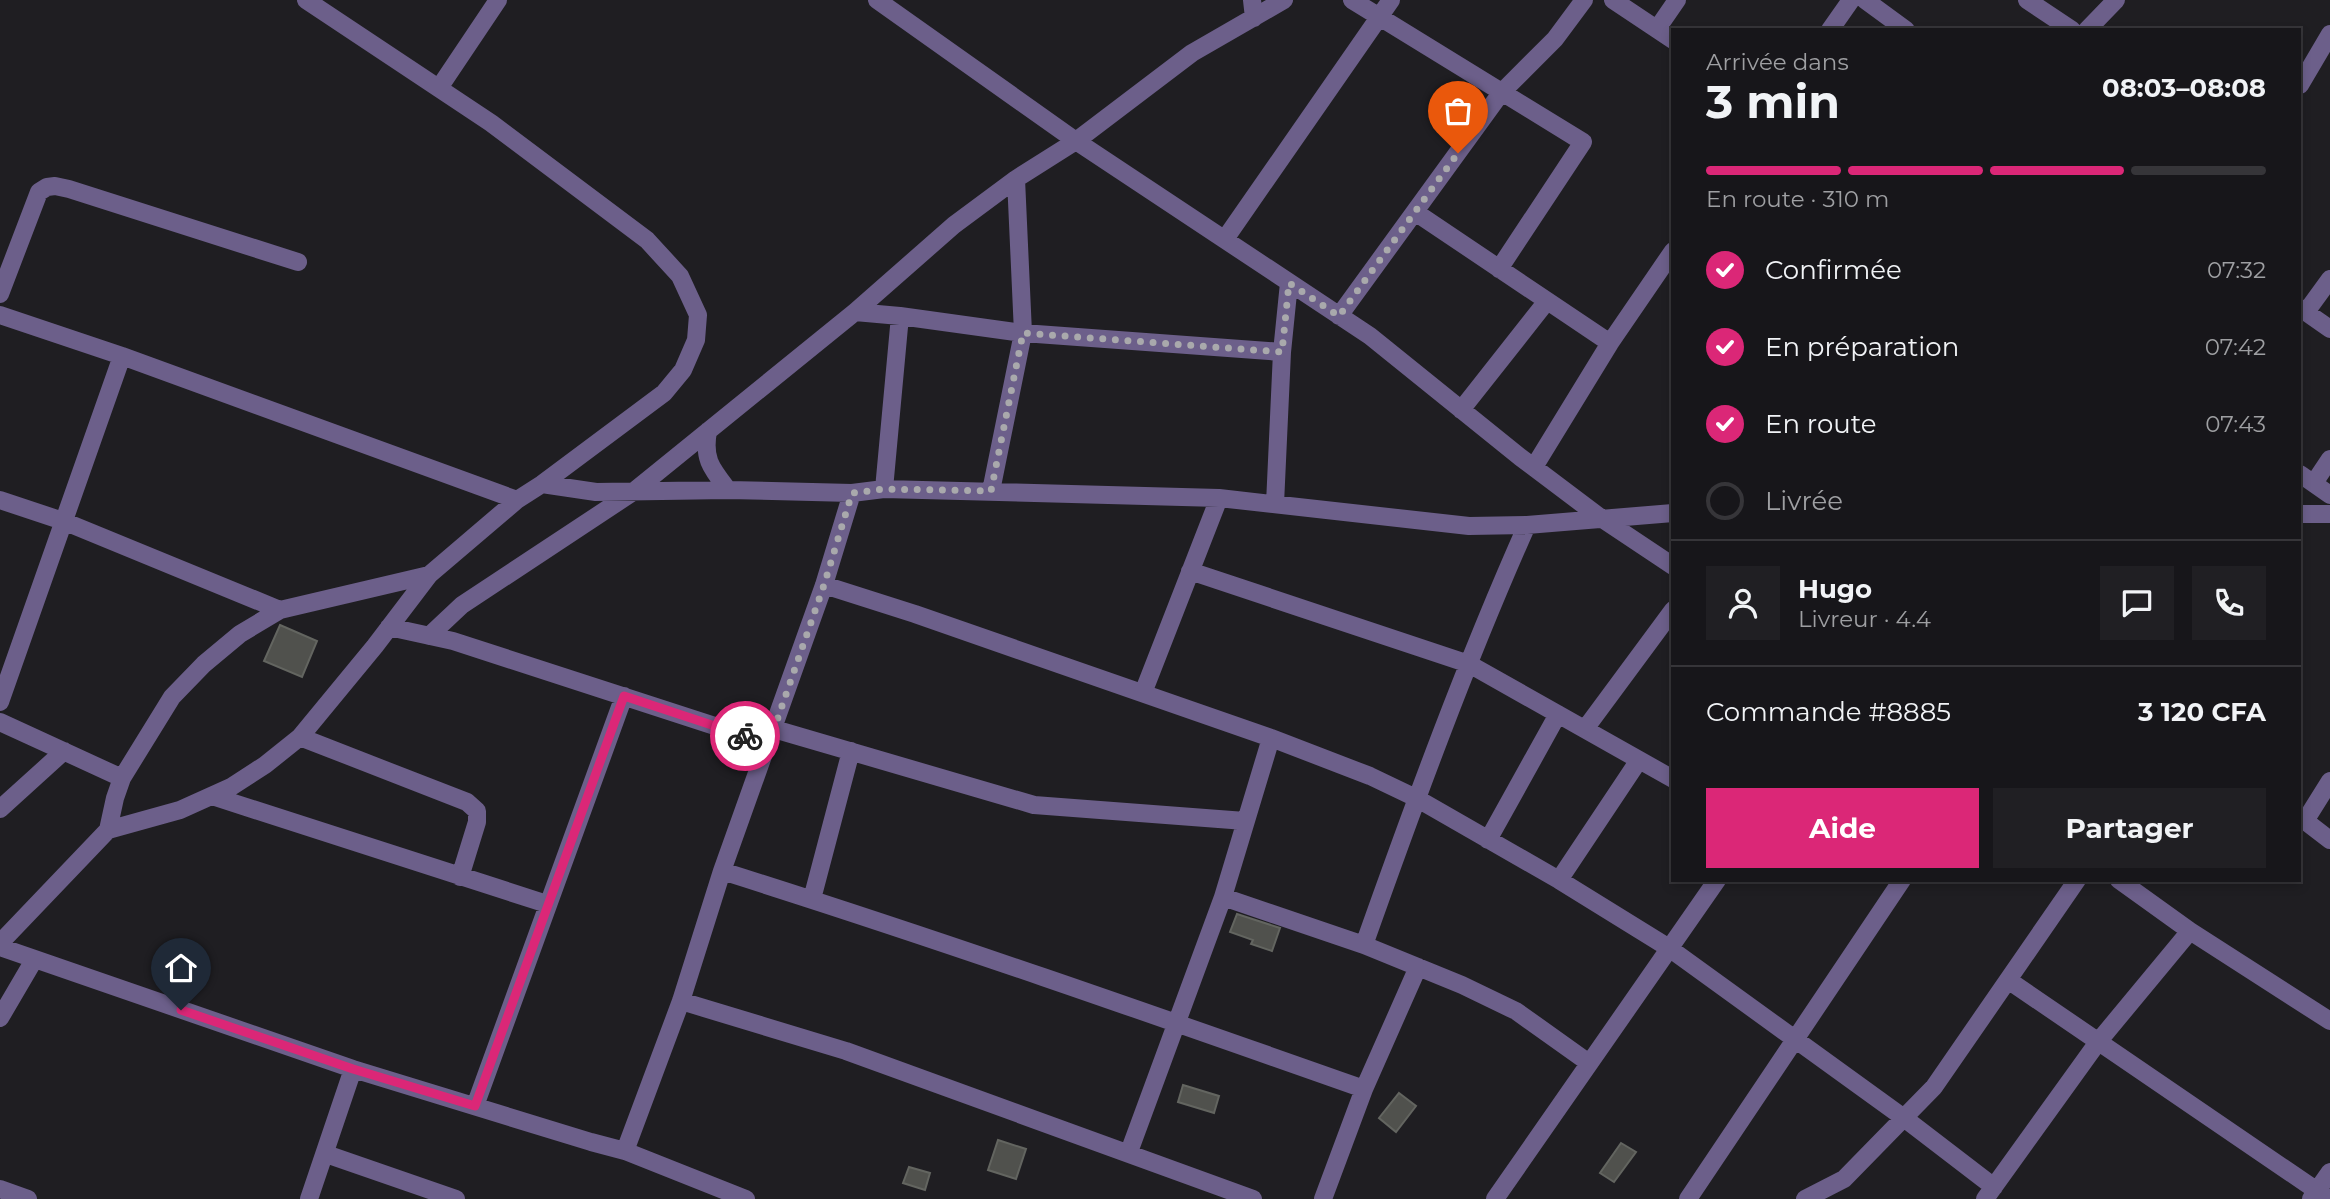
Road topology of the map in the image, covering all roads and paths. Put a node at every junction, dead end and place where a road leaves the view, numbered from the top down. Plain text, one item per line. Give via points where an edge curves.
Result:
1 (499, 0) edge
2 (877, 0) edge
3 (1284, 0) edge
4 (1352, 0) edge
5 (1391, 0) edge
6 (1584, 0) edge
7 (1613, 0) edge
8 (1677, 0) edge
9 (1851, 0) edge
10 (1865, 0) edge
11 (2027, 0) edge
12 (2116, 0) edge
13 (311, 2) edge
14 (1253, 9) edge
15 (1379, 17) junction
16 (1831, 28) edge
17 (1903, 28) edge
18 (2069, 28) edge
19 (2089, 28) edge
20 (1657, 29) junction
21 (1671, 39) edge
22 (2328, 40) edge
23 (2301, 83) edge
24 (439, 88) junction
25 (1502, 93) junction
26 (1076, 141) junction
27 (1016, 179) junction
28 (1415, 212) junction
29 (1225, 239) junction
30 (1671, 254) edge
31 (298, 262) dead end
32 (1499, 269) junction
33 (2330, 279) edge
34 (1289, 283) junction
35 (0, 294) edge
36 (1547, 301) junction
37 (2303, 310) edge
38 (855, 312) junction
39 (0, 315) edge
40 (900, 316) junction
41 (1339, 316) junction
42 (2330, 329) edge
43 (1023, 333) junction
44 (1610, 343) junction
45 (1282, 352) junction
46 (122, 356) junction
47 (1461, 410) junction
48 (708, 431) junction
49 (2330, 459) edge
50 (1534, 467) junction
51 (2307, 479) edge
52 (542, 484) junction
53 (884, 489) junction
54 (728, 490) junction
55 (991, 491) junction
56 (633, 492) junction
57 (852, 493) junction
58 (2330, 495) edge
59 (1219, 498) junction
60 (0, 500) edge
61 (517, 500) junction
62 (1275, 504) junction
63 (1671, 513) edge
64 (2301, 514) edge
65 (2330, 514) edge
66 (1601, 518) junction
67 (63, 521) junction
68 (1527, 525) junction
69 (1671, 565) edge
70 (1190, 571) junction
71 (429, 575) junction
72 (824, 585) junction
73 (279, 610) junction
74 (1671, 613) edge
75 (389, 627) junction
76 (429, 636) junction
77 (1469, 664) junction
78 (1143, 693) junction
79 (624, 696) junction
80 (0, 702) edge
81 (1558, 714) junction
82 (0, 723) edge
83 (1585, 729) junction
84 (770, 736) junction
85 (300, 737) junction
86 (1271, 738) junction
87 (64, 751) junction
88 (851, 751) junction
89 (1639, 760) junction
90 (122, 778) junction
91 (1671, 778) edge
92 (2330, 781) edge
93 (212, 796) junction
94 (1416, 798) junction
95 (0, 809) edge
96 (2302, 819) edge
97 (1245, 821) junction
98 (108, 830) junction
99 (1488, 840) junction
100 (2330, 840) edge
101 (722, 871) junction
102 (460, 877) junction
103 (1559, 880) junction
104 (1716, 882) edge
105 (1901, 882) edge
106 (2076, 882) edge
107 (2122, 882) edge
108 (1223, 897) junction
109 (812, 899) junction
110 (547, 904) junction
111 (2190, 931) junction
112 (0, 945) edge
113 (1364, 945) junction
114 (1669, 948) junction
115 (34, 960) junction
116 (1418, 967) junction
117 (2008, 981) junction
118 (681, 1001) junction
119 (0, 1018) edge
120 (2330, 1021) edge
121 (1177, 1023) junction
122 (1794, 1040) junction
123 (2098, 1042) junction
124 (1589, 1063) junction
125 (353, 1069) junction
126 (1364, 1089) junction
127 (475, 1106) junction
128 (1904, 1118) junction
129 (625, 1151) junction
130 (1129, 1152) junction
131 (326, 1154) junction
132 (2330, 1172) edge
133 (0, 1189) edge
134 (1208, 1191) edge
135 (1990, 1193) edge
136 (2319, 1196) edge
137 (1500, 1197) edge
138 (28, 1199) edge
139 (310, 1199) edge
140 (456, 1199) edge
141 (746, 1199) edge
142 (1253, 1199) edge
143 (1323, 1199) edge
144 (1688, 1199) edge
145 (1805, 1199) edge

1 - 24 street
2 - 26 street
3 - 14 street
4 - 15 street
5 - 15 street
6 - 25 street via 1555,39
7 - 20 street
8 - 20 street
9 - 16 street
10 - 17 street
11 - 18 street
12 - 19 street
13 - 24 street
14 - 26 street
15 - 25 street
15 - 29 street
20 - 21 street
22 - 23 street
24 - 52 street via 647,240 680,276 698,315 690,356 664,393
25 - 28 street
25 - 32 street via 1583,142
26 - 27 street
26 - 29 street
27 - 38 street via 954,225
27 - 43 street
28 - 32 street
28 - 41 street
29 - 34 street
30 - 44 street
31 - 35 street via 69,189 47,187 39,192
32 - 36 street
33 - 37 street
34 - 41 street
34 - 45 street
36 - 44 street
36 - 47 street
37 - 42 street
38 - 40 street
38 - 48 street
39 - 46 street
40 - 43 street
40 - 53 street
41 - 47 street
43 - 45 street
43 - 55 street
44 - 50 street
45 - 62 street
46 - 61 street
46 - 67 street
47 - 50 street
48 - 54 street via 707,460
48 - 56 street
49 - 51 street
50 - 66 street
51 - 58 street
52 - 56 street
52 - 61 street
53 - 55 street
53 - 57 street
54 - 56 street
54 - 57 street
55 - 59 street
56 - 76 street via 463,605
57 - 72 street
59 - 62 street
59 - 70 street
60 - 67 street
61 - 71 street
62 - 68 street via 1469,526
63 - 66 street
64 - 65 street
66 - 68 street
66 - 69 street
67 - 73 street
67 - 80 street
68 - 77 street
70 - 77 street
70 - 78 street
71 - 73 street
71 - 75 street
72 - 78 street
72 - 84 street
73 - 90 street via 240,634 172,697
74 - 83 street
75 - 76 street
75 - 85 street
76 - 79 street
77 - 81 street
77 - 94 street
78 - 86 street
79 - 84 street
79 - 110 street
81 - 83 street
81 - 99 street
82 - 87 street
83 - 89 street
84 - 88 street
84 - 101 street
85 - 93 street via 265,765
85 - 102 street via 467,802 477,811 477,822
86 - 94 street
86 - 97 street
87 - 90 street
87 - 95 street
88 - 97 street via 1034,805
88 - 109 street
89 - 91 street
89 - 103 street
90 - 98 street
92 - 96 street
93 - 98 street
93 - 102 street
94 - 99 street
94 - 113 street
96 - 100 street
97 - 108 street
98 - 112 street
99 - 103 street
101 - 109 street
101 - 118 street
102 - 110 street
103 - 114 street
104 - 114 street
105 - 122 street
106 - 117 street
107 - 111 street
108 - 113 street
108 - 121 street
109 - 121 street
110 - 127 street
111 - 120 street
111 - 123 street
112 - 115 street
113 - 116 street
114 - 122 street
114 - 124 street
115 - 119 street
115 - 125 street
116 - 124 street via 1516,1011
116 - 126 street
117 - 123 street
117 - 128 street via 1934,1087
118 - 129 street
118 - 130 street via 846,1051
121 - 126 street
121 - 130 street
122 - 128 street
122 - 144 street
123 - 135 street
123 - 136 street
124 - 137 street
125 - 127 street
125 - 131 street
126 - 143 street
127 - 129 street
128 - 135 street
128 - 145 street via 1844,1179
129 - 141 street
130 - 134 street
131 - 139 street
131 - 140 street
132 - 136 street
133 - 138 street
134 - 142 street

